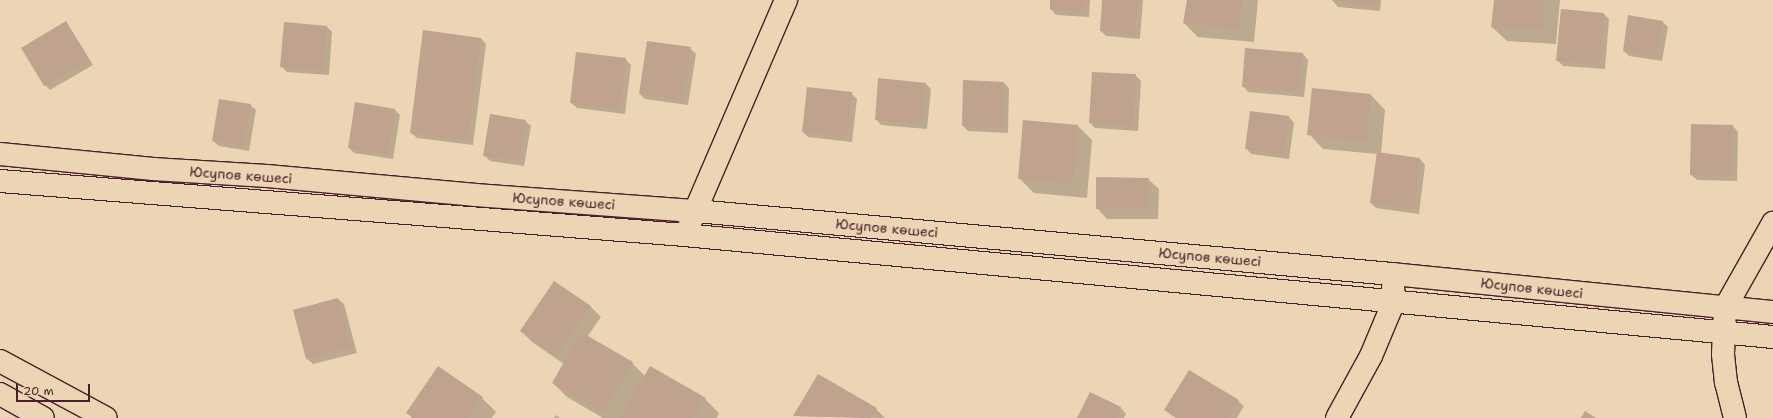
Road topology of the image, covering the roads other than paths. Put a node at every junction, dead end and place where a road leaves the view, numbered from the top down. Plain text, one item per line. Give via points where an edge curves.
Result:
1 (786, 0) edge
2 (0, 154) edge
3 (0, 181) edge
4 (696, 211) junction
5 (1773, 223) edge
6 (684, 236) junction
7 (1392, 274) junction
8 (1394, 301) junction
9 (1725, 308) junction
10 (1773, 312) edge
11 (1722, 332) junction
12 (1773, 337) edge
13 (0, 361) edge
14 (0, 394) edge
15 (43, 418) edge
16 (106, 418) edge
17 (1337, 418) edge
18 (1735, 418) edge

1 - 4 street
2 - 4 street, Юсупов көшесі via 153,169
3 - 6 street, Юсупов көшесі
4 - 6 street
4 - 7 street, Юсупов көшесі
5 - 9 street
6 - 8 street, Юсупов көшесі
7 - 8 street
7 - 9 street, Юсупов көшесі
8 - 11 street, Юсупов көшесі
8 - 17 street via 1371,356
9 - 10 street, Юсупов көшесі
9 - 11 street
11 - 12 street, Юсупов көшесі
11 - 18 street via 1726,382
13 - 16 street
14 - 15 street

